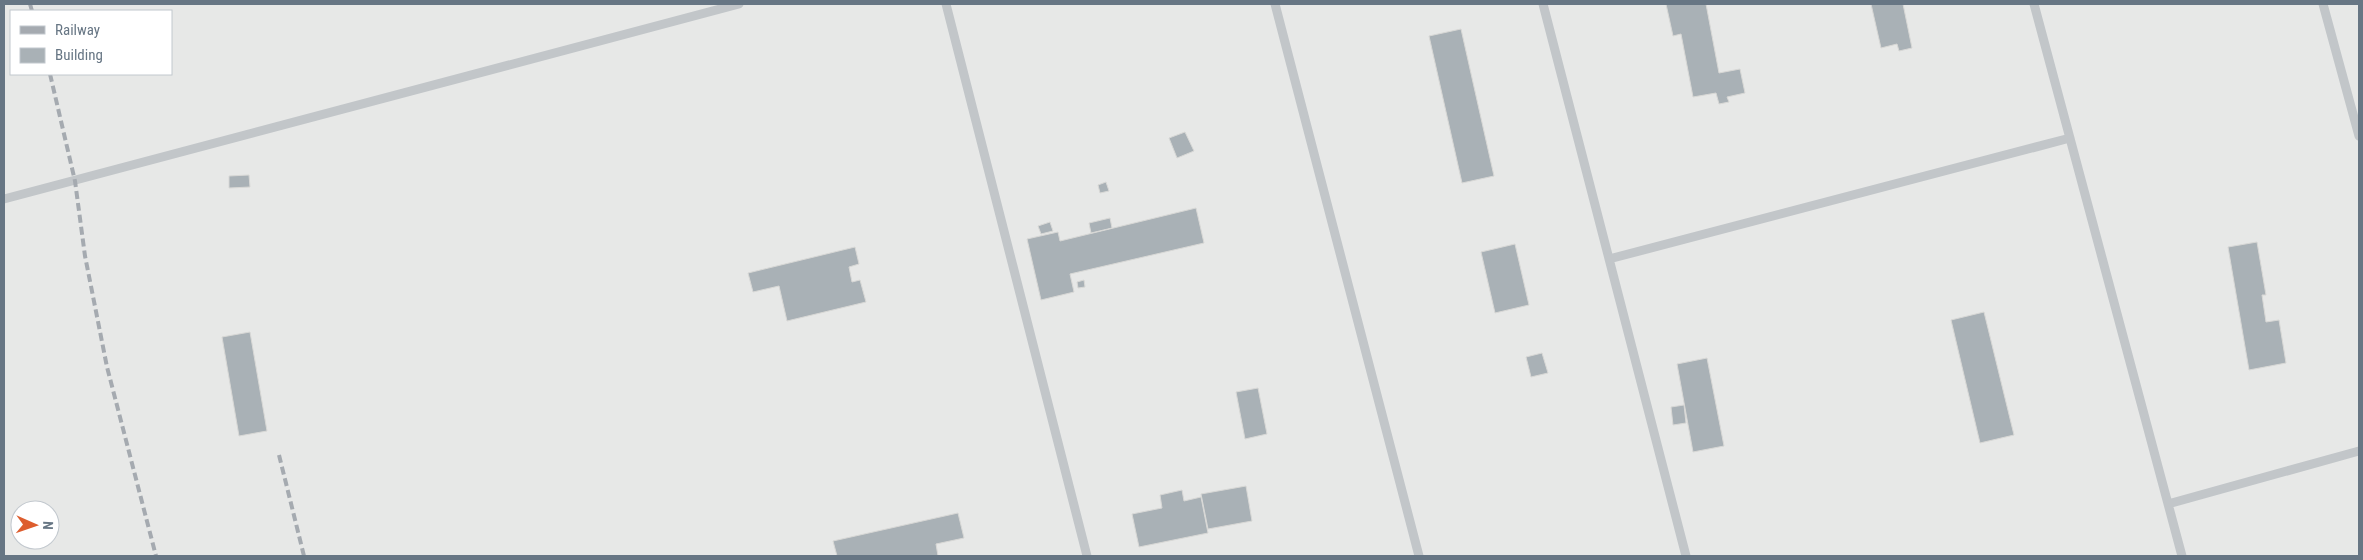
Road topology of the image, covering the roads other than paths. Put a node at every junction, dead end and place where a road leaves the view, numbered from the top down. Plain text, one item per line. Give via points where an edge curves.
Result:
1 (739, 4) edge
2 (946, 4) edge
3 (1275, 4) edge
4 (1543, 4) edge
5 (2034, 4) edge
6 (2323, 4) edge
7 (2359, 136) edge
8 (2070, 138) junction
9 (4, 199) edge
10 (1609, 260) junction
11 (2359, 451) edge
12 (2168, 504) junction
13 (1087, 556) edge
14 (1419, 556) edge
15 (1686, 556) edge
16 (2182, 556) edge

1 - 9 lane
2 - 13 lane
3 - 14 lane
4 - 10 lane
5 - 8 lane
6 - 7 lane
8 - 10 lane
8 - 12 lane
10 - 15 lane
11 - 12 lane
12 - 16 lane

